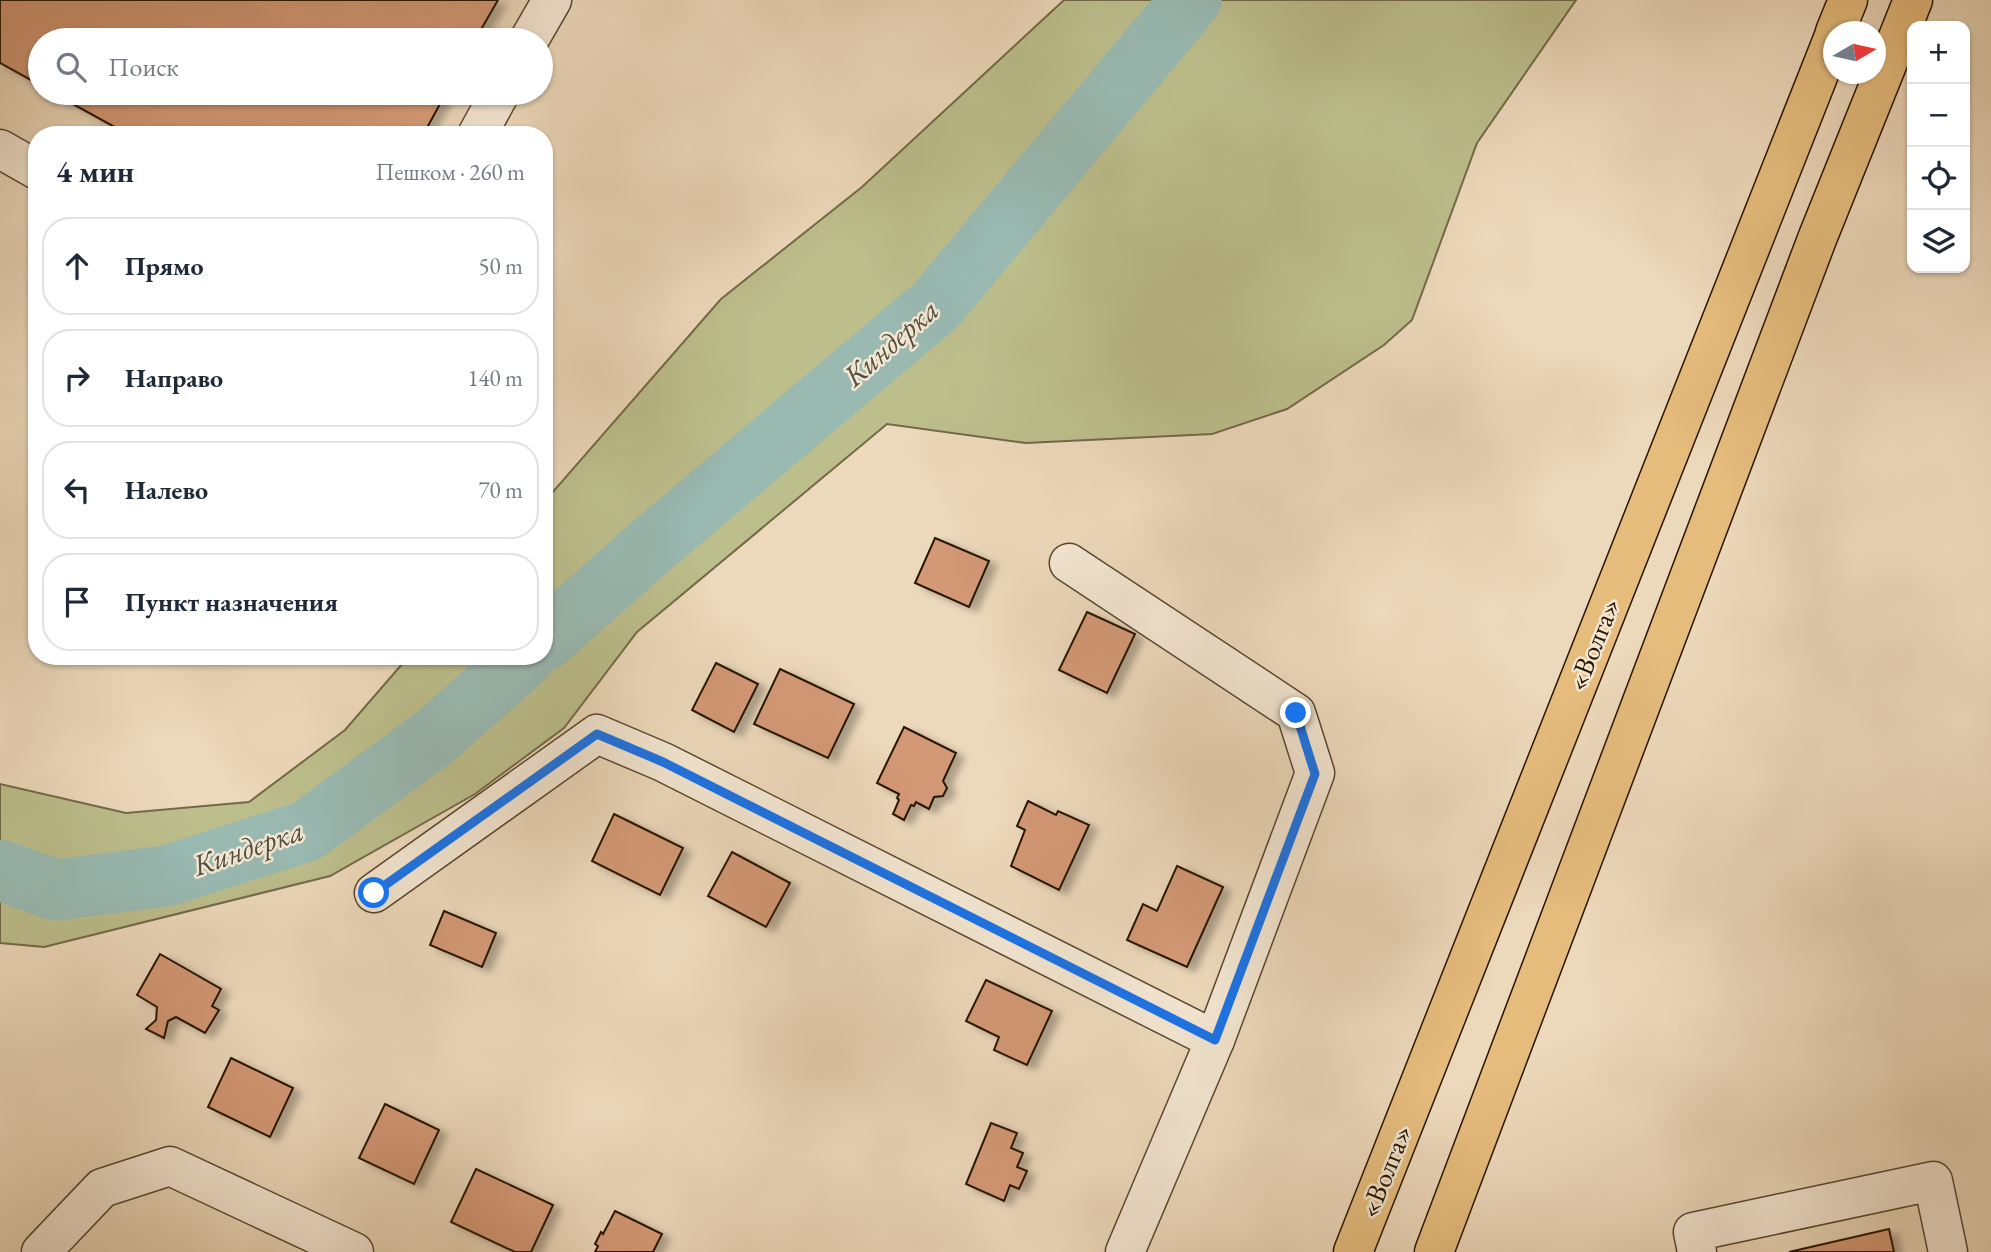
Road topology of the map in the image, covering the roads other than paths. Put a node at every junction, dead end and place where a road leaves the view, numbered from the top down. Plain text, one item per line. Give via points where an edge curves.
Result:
1 (552, 0) edge
2 (1913, 0) edge
3 (1840, 20) edge
4 (536, 28) edge
5 (493, 105) edge
6 (482, 126) edge
7 (0, 149) edge
8 (28, 165) edge
9 (1069, 563) dead end
10 (374, 893) dead end
11 (1215, 1040) junction
12 (41, 1252) edge
13 (354, 1252) edge
14 (1125, 1252) edge
15 (1353, 1252) edge
16 (1434, 1252) edge
17 (1697, 1252) edge
18 (1948, 1252) edge

1 - 4 street
2 - 16 highway via 1817,239
3 - 15 highway, «Волга»
5 - 6 street
7 - 8 street
9 - 11 street via 1296,713 1315,774
10 - 11 street via 597,734 663,762
11 - 14 street
12 - 13 street via 102,1188 170,1166
17 - 18 street via 1693,1232 1933,1181

